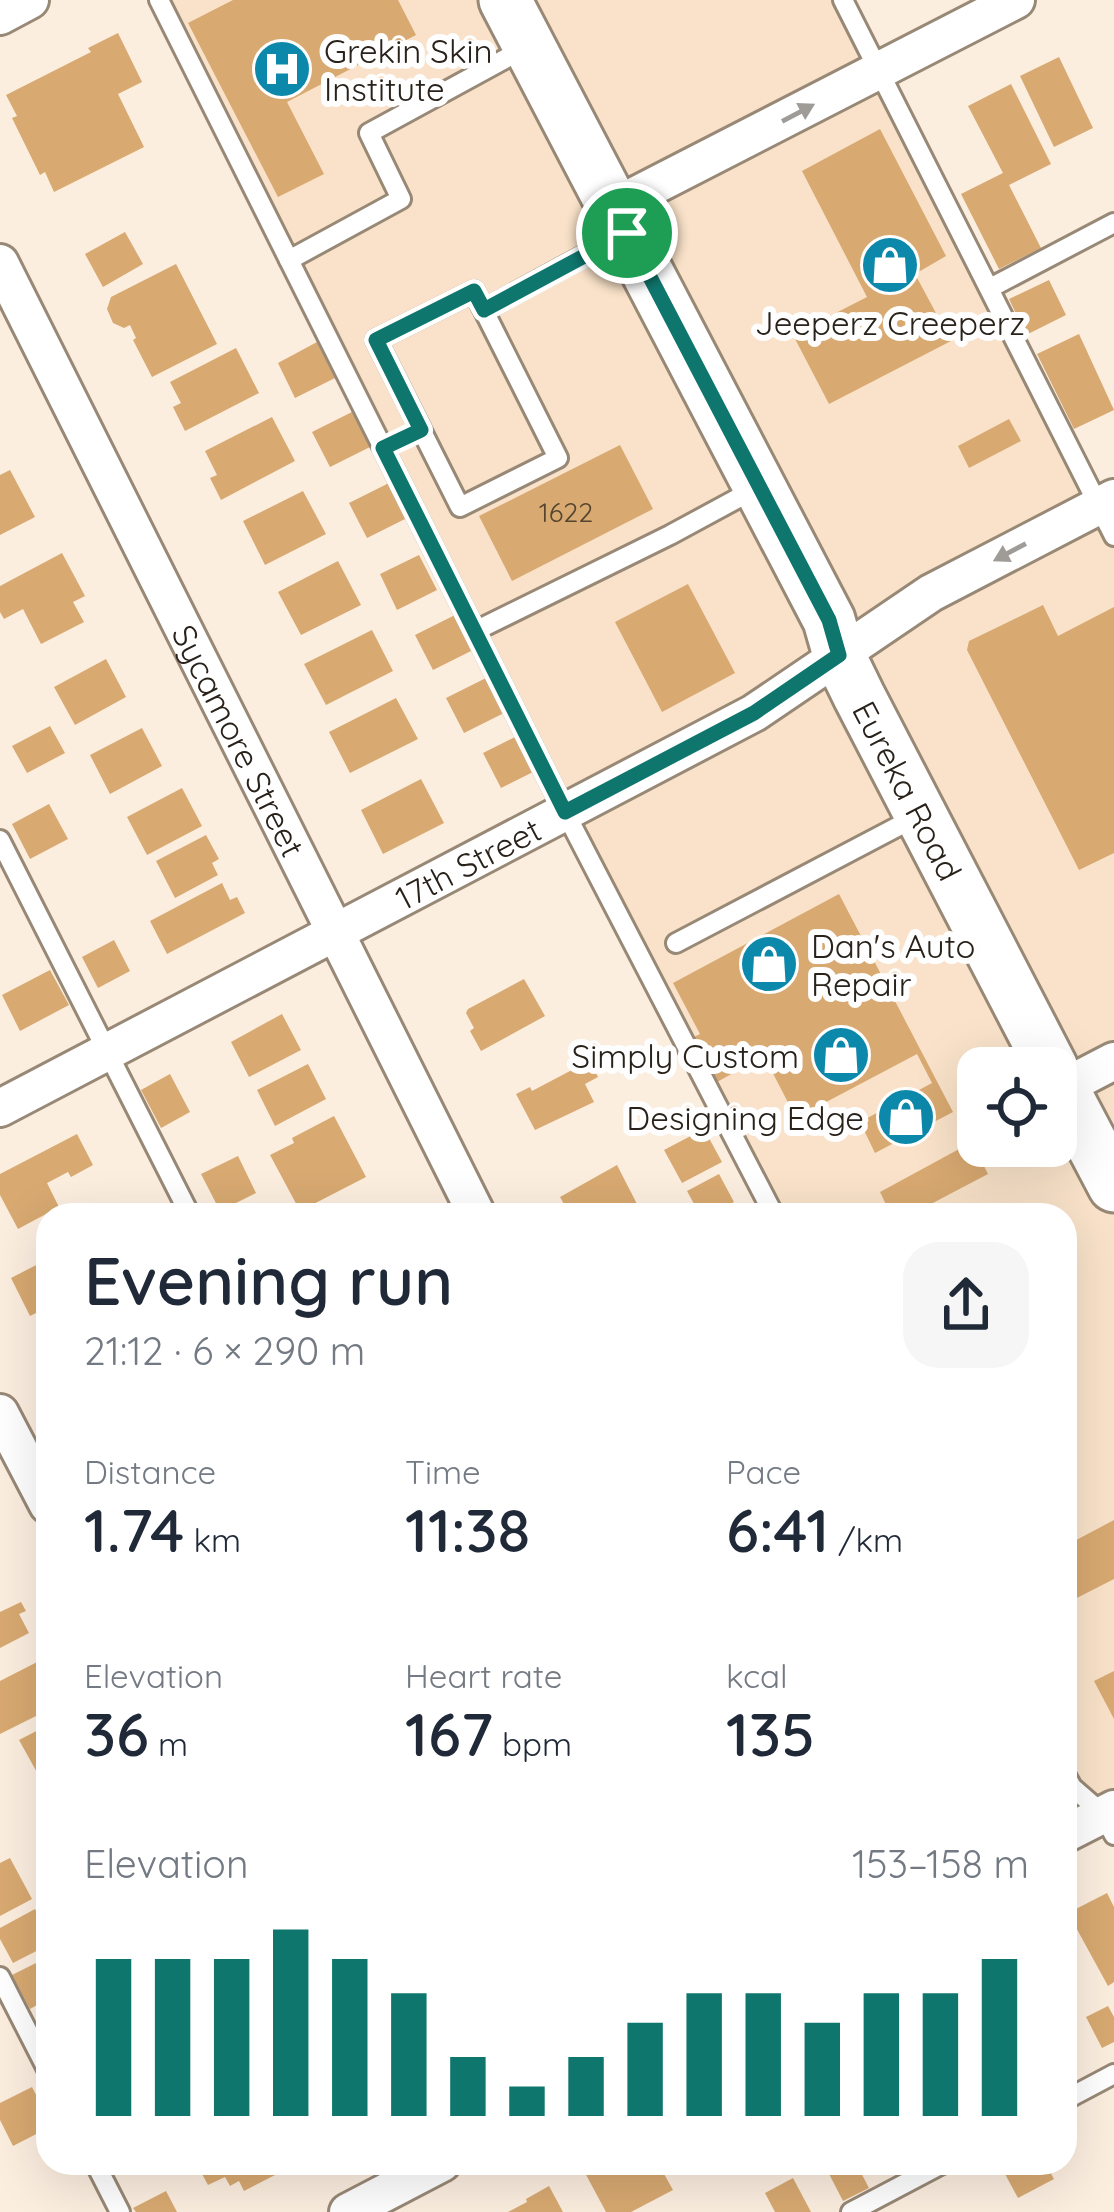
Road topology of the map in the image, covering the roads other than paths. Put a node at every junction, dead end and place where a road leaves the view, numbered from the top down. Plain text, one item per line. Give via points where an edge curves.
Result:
1 (30, 0) edge
2 (159, 0) edge
3 (505, 0) edge
4 (843, 0) edge
5 (1016, 0) edge
6 (0, 16) edge
7 (529, 45) junction
8 (879, 71) junction
9 (620, 220) junction
10 (1114, 224) edge
11 (289, 260) junction
12 (0, 263) edge
13 (990, 288) junction
14 (484, 310) junction
15 (421, 430) junction
16 (383, 448) junction
17 (759, 486) junction
18 (1109, 513) edge
19 (475, 631) junction
20 (839, 655) junction
21 (565, 812) junction
22 (921, 815) junction
23 (0, 840) edge
24 (336, 934) junction
25 (676, 943) dead end
26 (1041, 1047) edge
27 (110, 1052) junction
28 (1114, 1061) edge
29 (1077, 1071) edge
30 (0, 1108) edge
31 (1077, 1115) edge
32 (1114, 1186) edge
33 (184, 1203) edge
34 (472, 1203) edge
35 (767, 1203) edge
36 (0, 1413) edge
37 (36, 1482) edge
38 (1077, 1790) edge
39 (1110, 1819) edge
40 (1077, 1830) edge
41 (0, 1977) edge
42 (36, 2048) edge
43 (1114, 2074) edge
44 (1077, 2094) edge
45 (101, 2175) edge
46 (393, 2175) edge
47 (921, 2175) edge
48 (120, 2212) edge
49 (348, 2212) edge
50 (851, 2212) edge

1 - 6 street
2 - 11 lane
3 - 7 main road, Eureka Road
4 - 8 lane
5 - 8 street
7 - 9 main road, Eureka Road
7 - 11 lane via 369,133 401,199
9 -> 8 street
8 - 13 lane
9 - 14 lane
9 - 17 main road, Eureka Road
10 - 13 lane
11 - 16 lane
12 - 24 street, Sycamore Street
13 - 18 lane
14 - 15 lane via 474,291 376,340
14 - 15 lane via 558,458 460,507
15 - 16 lane
16 - 19 lane
17 - 19 lane
17 - 20 main road, Eureka Road
18 -> 20 street, 17th Street via 931,593
19 - 21 lane
20 - 21 street, 17th Street via 754,713
20 - 22 main road, Eureka Road
21 - 24 street, 17th Street
21 - 35 lane
22 - 25 lane
22 - 26 main road, Eureka Road
23 - 27 lane
24 - 27 street, 17th Street
24 - 34 street, Sycamore Street
27 - 30 street, 17th Street
27 - 33 lane
28 - 29 street
31 - 32 main road, Eureka Road
36 - 37 street
38 - 39 lane
39 - 40 street
41 - 42 lane
43 - 44 lane
45 - 48 lane
46 - 49 street
47 - 50 lane

